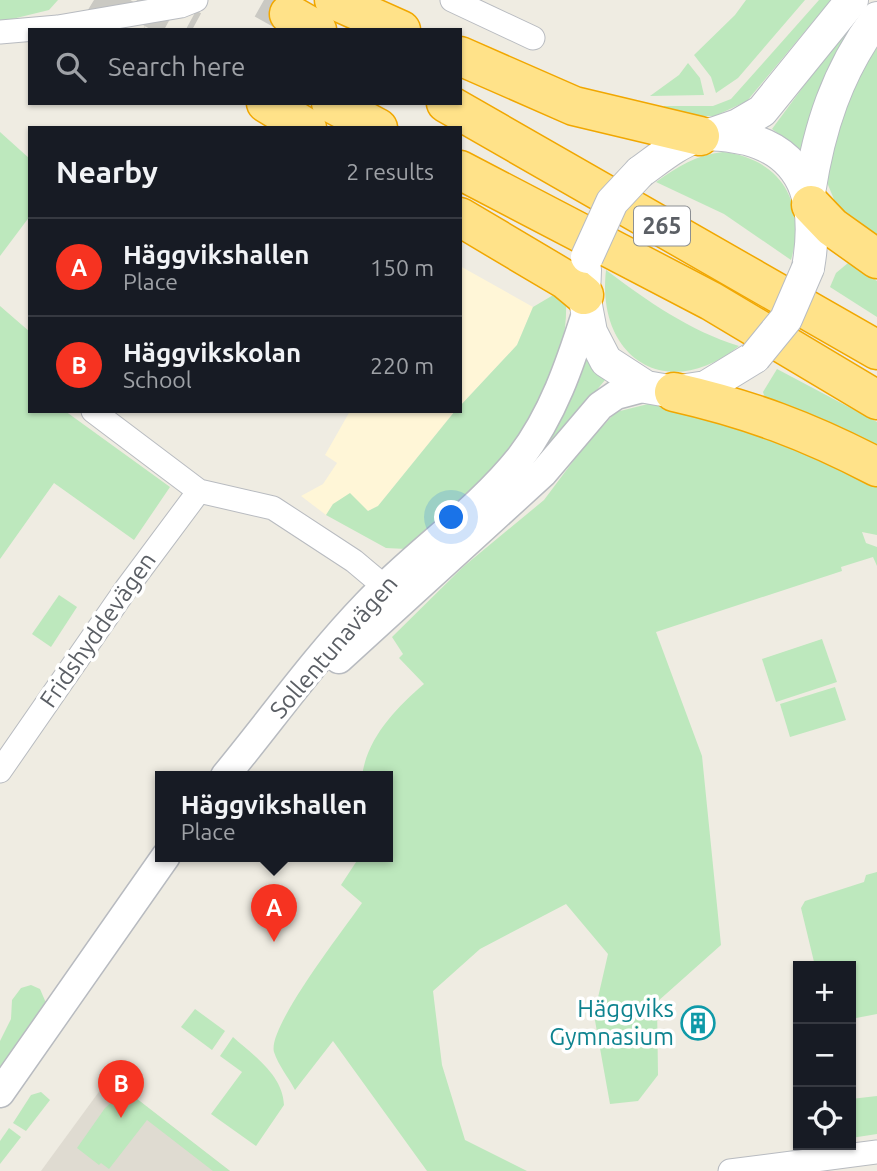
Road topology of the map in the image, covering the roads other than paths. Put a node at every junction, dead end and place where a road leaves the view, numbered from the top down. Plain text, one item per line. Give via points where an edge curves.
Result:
1 (196, 0) edge
2 (334, 0) edge
3 (452, 0) edge
4 (852, 0) edge
5 (877, 18) edge
6 (35, 28) edge
7 (397, 28) edge
8 (28, 29) edge
9 (0, 32) edge
10 (533, 38) dead end
11 (462, 57) edge
12 (268, 105) edge
13 (335, 105) edge
14 (449, 105) edge
15 (304, 126) edge
16 (374, 126) edge
17 (705, 135) junction
18 (462, 171) edge
19 (810, 199) junction
20 (462, 219) edge
21 (877, 259) edge
22 (585, 305) junction
23 (877, 350) edge
24 (660, 390) junction
25 (877, 400) edge
26 (96, 413) edge
27 (877, 467) edge
28 (199, 491) junction
29 (394, 594) junction
30 (0, 771) edge
31 (229, 771) edge
32 (162, 862) edge
33 (0, 1093) edge
34 (877, 1152) edge
35 (730, 1171) edge

1 - 6 street via 97,21
2 - 7 highway
3 - 10 street
4 - 17 main road via 762,111 738,125
5 - 19 main road via 856,46 830,100 817,144
8 - 9 street
11 - 17 highway via 575,106
12 - 15 highway
13 - 16 highway
14 - 23 highway, 265
17 - 19 main road via 732,135 766,144 791,164
17 - 22 main road, bridge via 665,154 612,202 587,257
18 - 25 highway, 265 via 711,301
19 - 21 highway via 832,227
19 - 24 main road, bridge via 814,236 808,268 786,319 755,358 706,387
20 - 22 highway via 566,280
22 - 24 main road via 591,332 606,361
22 - 29 street, Sollentunavägen via 570,365 548,414 520,457
24 - 27 highway via 739,407
24 - 29 street, Sollentunavägen via 616,395 600,406 543,473
26 - 28 street
28 - 29 street via 273,508
28 - 30 street, Fridshyddevägen
29 - 31 street, Sollentunavägen
32 - 33 street
34 - 35 street

